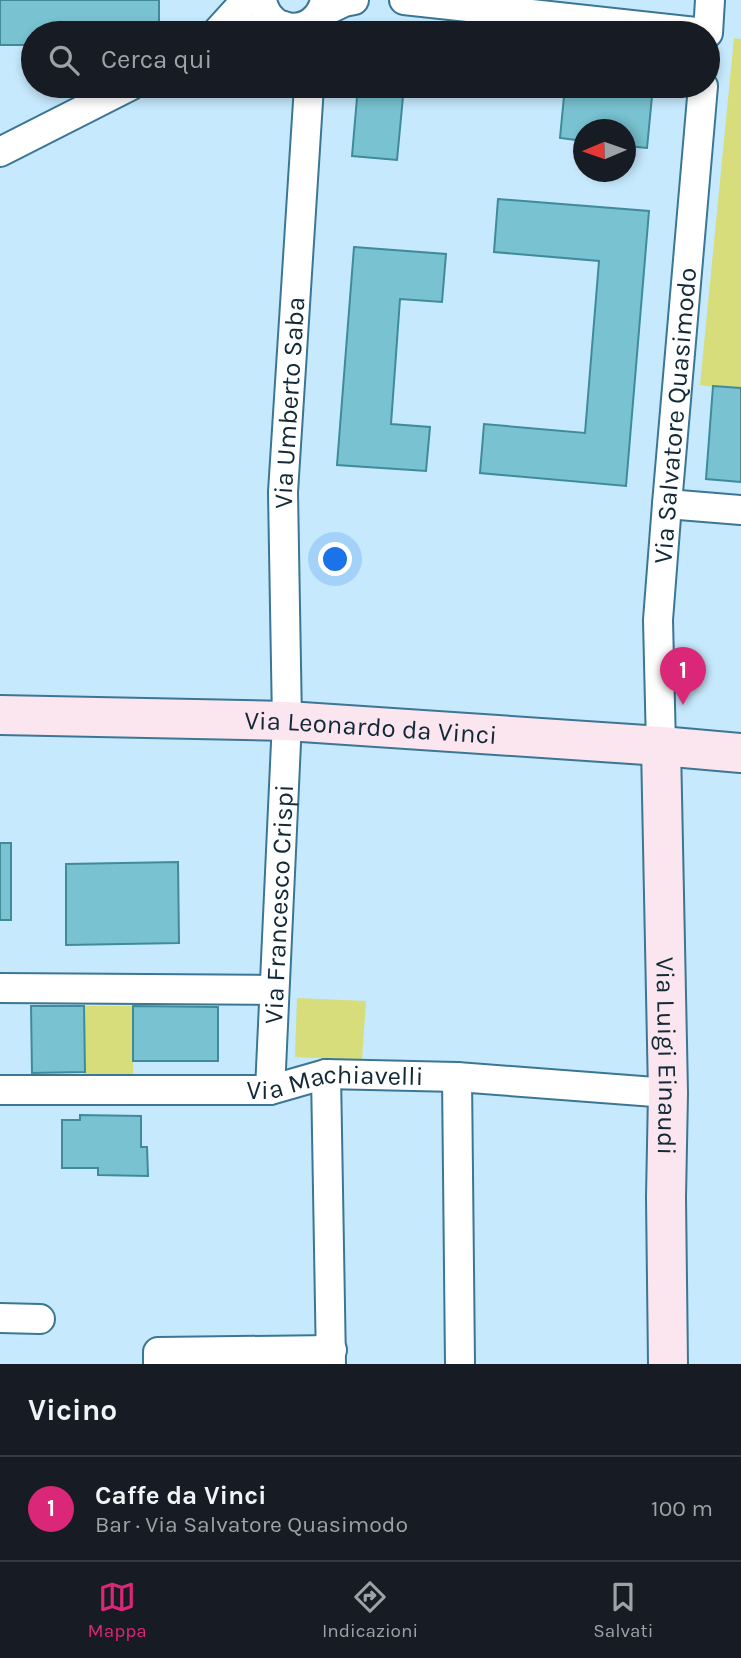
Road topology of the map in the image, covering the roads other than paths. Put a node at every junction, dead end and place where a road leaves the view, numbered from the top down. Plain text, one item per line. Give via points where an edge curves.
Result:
1 (246, 0) edge
2 (262, 0) edge
3 (354, 0) edge
4 (404, 0) edge
5 (710, 0) edge
6 (227, 21) edge
7 (274, 21) edge
8 (308, 21) edge
9 (597, 21) edge
10 (708, 21) edge
11 (106, 98) edge
12 (308, 98) edge
13 (702, 98) edge
14 (0, 152) edge
15 (667, 504) junction
16 (741, 510) edge
17 (0, 715) edge
18 (287, 720) junction
19 (662, 746) junction
20 (741, 753) edge
21 (0, 988) edge
22 (274, 990) junction
23 (326, 1074) junction
24 (457, 1077) junction
25 (0, 1090) edge
26 (270, 1090) junction
27 (668, 1093) junction
28 (0, 1318) edge
29 (40, 1318) dead end
30 (332, 1357) edge
31 (158, 1364) edge
32 (460, 1364) edge
33 (668, 1364) edge

1 - 6 street
2 - 7 street
3 - 8 street
4 - 9 street
5 - 10 street
11 - 14 street
12 - 18 street, Via Umberto Saba via 283,492
13 - 15 street, Via Salvatore Quasimodo
15 - 16 street
15 - 19 street, Via Salvatore Quasimodo via 658,620
17 - 18 street, Via Leonardo da Vinci
18 - 19 street, Via Leonardo da Vinci
18 - 22 street, Via Francesco Crispi
19 - 20 street, Via Leonardo da Vinci
19 - 27 street, Via Luigi Einaudi
21 - 22 street
22 - 26 street, Via Francesco Crispi
23 - 24 street, Via Machiavelli
23 - 26 street, Via Machiavelli
23 - 30 street
24 - 27 street, Via Machiavelli
24 - 32 street
25 - 26 street, Via Machiavelli
27 - 33 street, Via Luigi Einaudi
28 - 29 street
30 - 31 street via 158,1352

